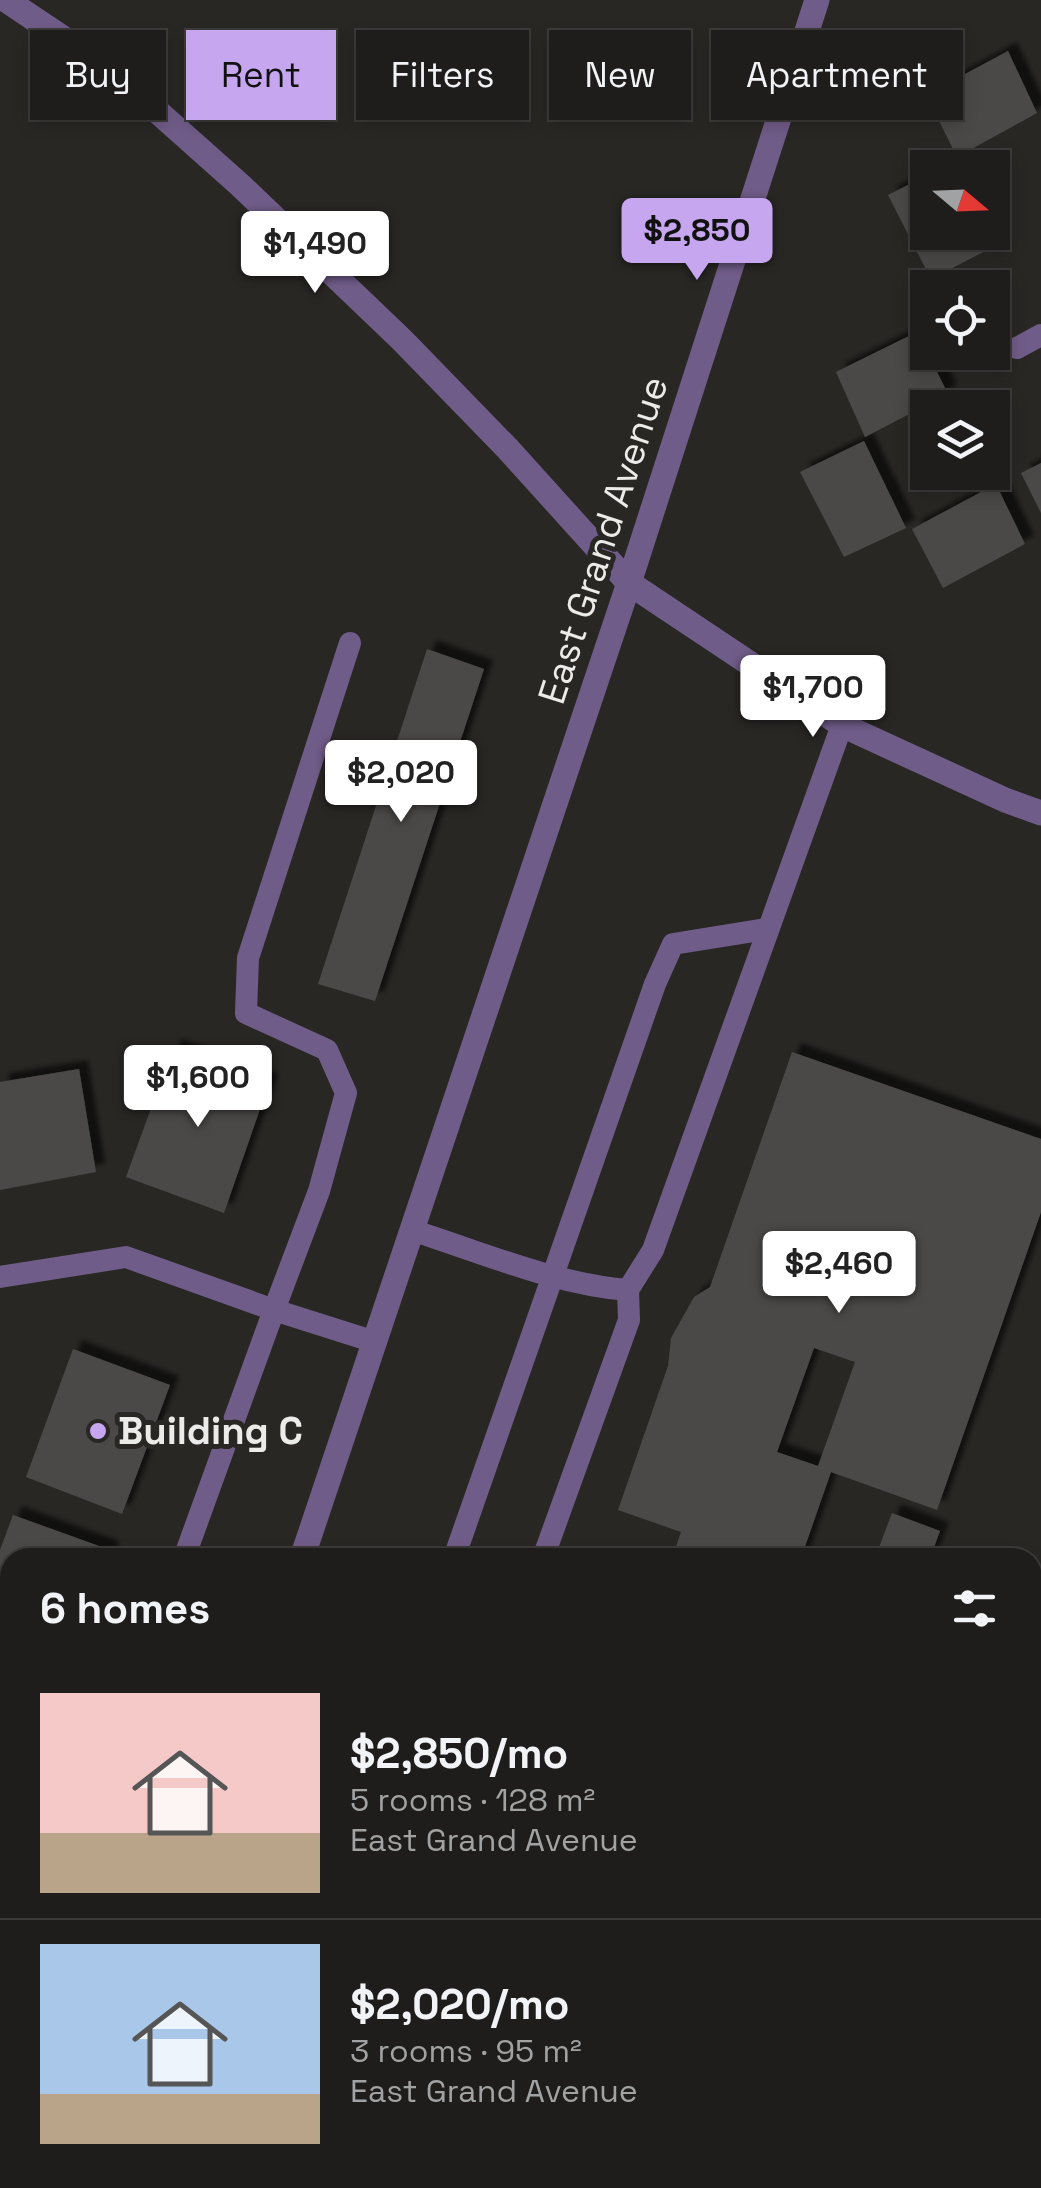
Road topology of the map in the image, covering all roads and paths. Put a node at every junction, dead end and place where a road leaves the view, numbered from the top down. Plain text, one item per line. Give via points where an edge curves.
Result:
1 (6, 0) edge
2 (817, 0) edge
3 (1041, 335) edge
4 (1017, 348) dead end
5 (630, 582) junction
6 (350, 643) dead end
7 (842, 726) junction
8 (1041, 813) edge
9 (767, 928) junction
10 (411, 1230) junction
11 (552, 1275) junction
12 (0, 1277) edge
13 (628, 1290) junction
14 (274, 1310) junction
15 (376, 1342) junction
16 (188, 1548) edge
17 (305, 1548) edge
18 (457, 1548) edge
19 (547, 1548) edge

1 - 5 street via 112,71 240,185 402,340
2 - 5 street, East Grand Avenue
3 - 4 lane
5 - 7 street
5 - 10 street, East Grand Avenue
6 - 14 lane via 248,958 246,1013 326,1050 346,1093 319,1191
7 - 8 street
7 - 9 lane
9 - 11 lane via 673,944
9 - 13 lane via 654,1250
10 - 11 lane
10 - 15 street, East Grand Avenue
11 - 13 lane
11 - 18 lane
12 - 14 lane via 126,1258
13 - 19 lane via 628,1320
14 - 15 lane
14 - 16 lane
15 - 17 street, East Grand Avenue

